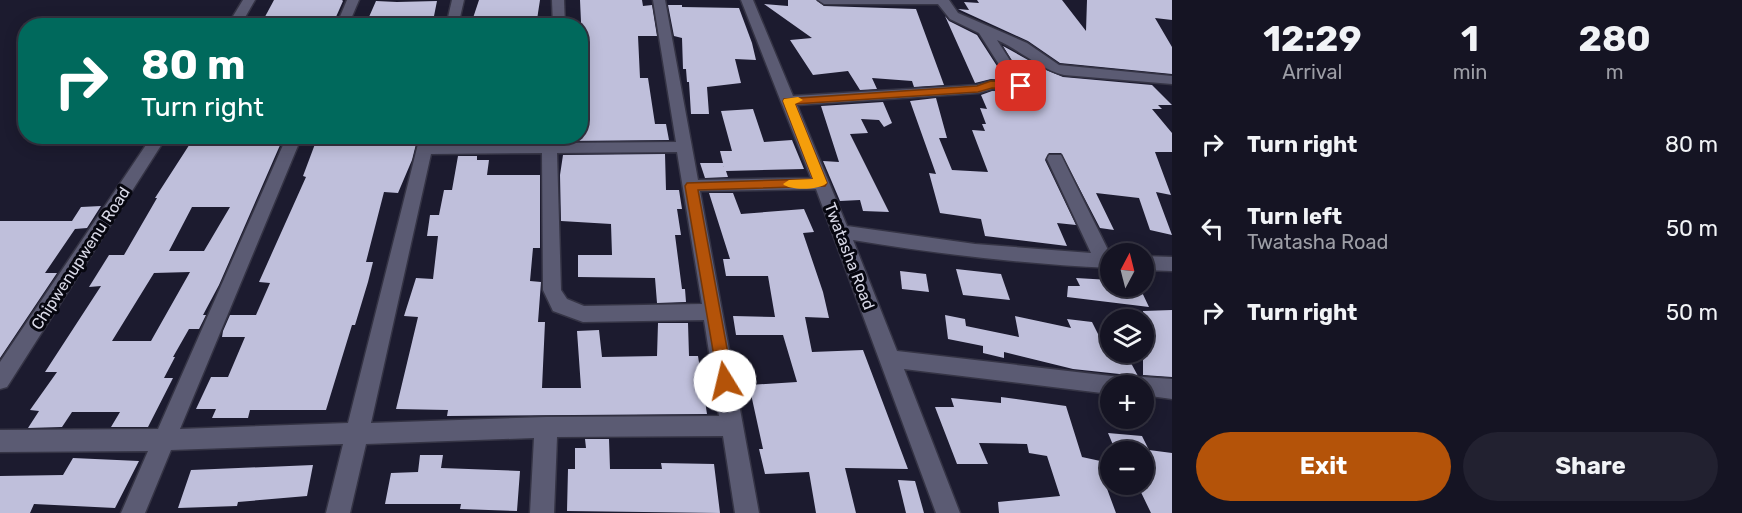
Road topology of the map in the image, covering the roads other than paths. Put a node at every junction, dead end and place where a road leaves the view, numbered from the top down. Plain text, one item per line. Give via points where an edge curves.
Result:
1 (249, 0) edge
2 (353, 0) edge
3 (458, 0) edge
4 (558, 0) edge
5 (658, 0) edge
6 (747, 0) edge
7 (824, 0) edge
8 (943, 0) edge
9 (237, 18) edge
10 (345, 18) edge
11 (454, 18) edge
12 (559, 18) edge
13 (984, 30) junction
14 (1172, 80) edge
15 (788, 101) junction
16 (155, 144) edge
17 (292, 144) edge
18 (427, 144) edge
19 (549, 144) edge
20 (582, 144) edge
21 (683, 147) junction
22 (1055, 159) dead end
23 (821, 183) junction
24 (691, 186) junction
25 (841, 231) junction
26 (1100, 247) edge
27 (1100, 261) edge
28 (1154, 263) edge
29 (1172, 264) edge
30 (714, 312) junction
31 (890, 358) junction
32 (0, 380) edge
33 (1100, 384) edge
34 (1154, 387) edge
35 (1172, 389) edge
36 (546, 426) junction
37 (733, 426) junction
38 (357, 432) junction
39 (165, 440) junction
40 (0, 441) edge
41 (133, 513) edge
42 (338, 513) edge
43 (542, 513) edge
44 (747, 513) edge
45 (948, 513) edge

1 - 9 street
2 - 10 street
3 - 11 street
4 - 12 street
5 - 21 street
6 - 15 street, Twatasha Road
7 - 8 street
8 - 13 street via 954,16
13 - 14 street via 1022,46 1064,71
13 - 15 street via 1020,87 991,85
15 - 23 street, Twatasha Road
16 - 32 street, Chipwenupwenu Road
17 - 39 street
18 - 38 street
19 - 30 street via 552,290 560,305 582,314
20 - 21 street
21 - 24 street
22 - 26 street
23 - 24 street
23 - 25 street, Twatasha Road
24 - 30 street
25 - 27 street via 1013,255
25 - 31 street, Twatasha Road
28 - 29 street
30 - 37 street
31 - 33 street
31 - 45 street, Twatasha Road
34 - 35 street
36 - 37 street
36 - 38 street
36 - 43 street
37 - 44 street
38 - 39 street
38 - 42 street
39 - 40 street
39 - 41 street

